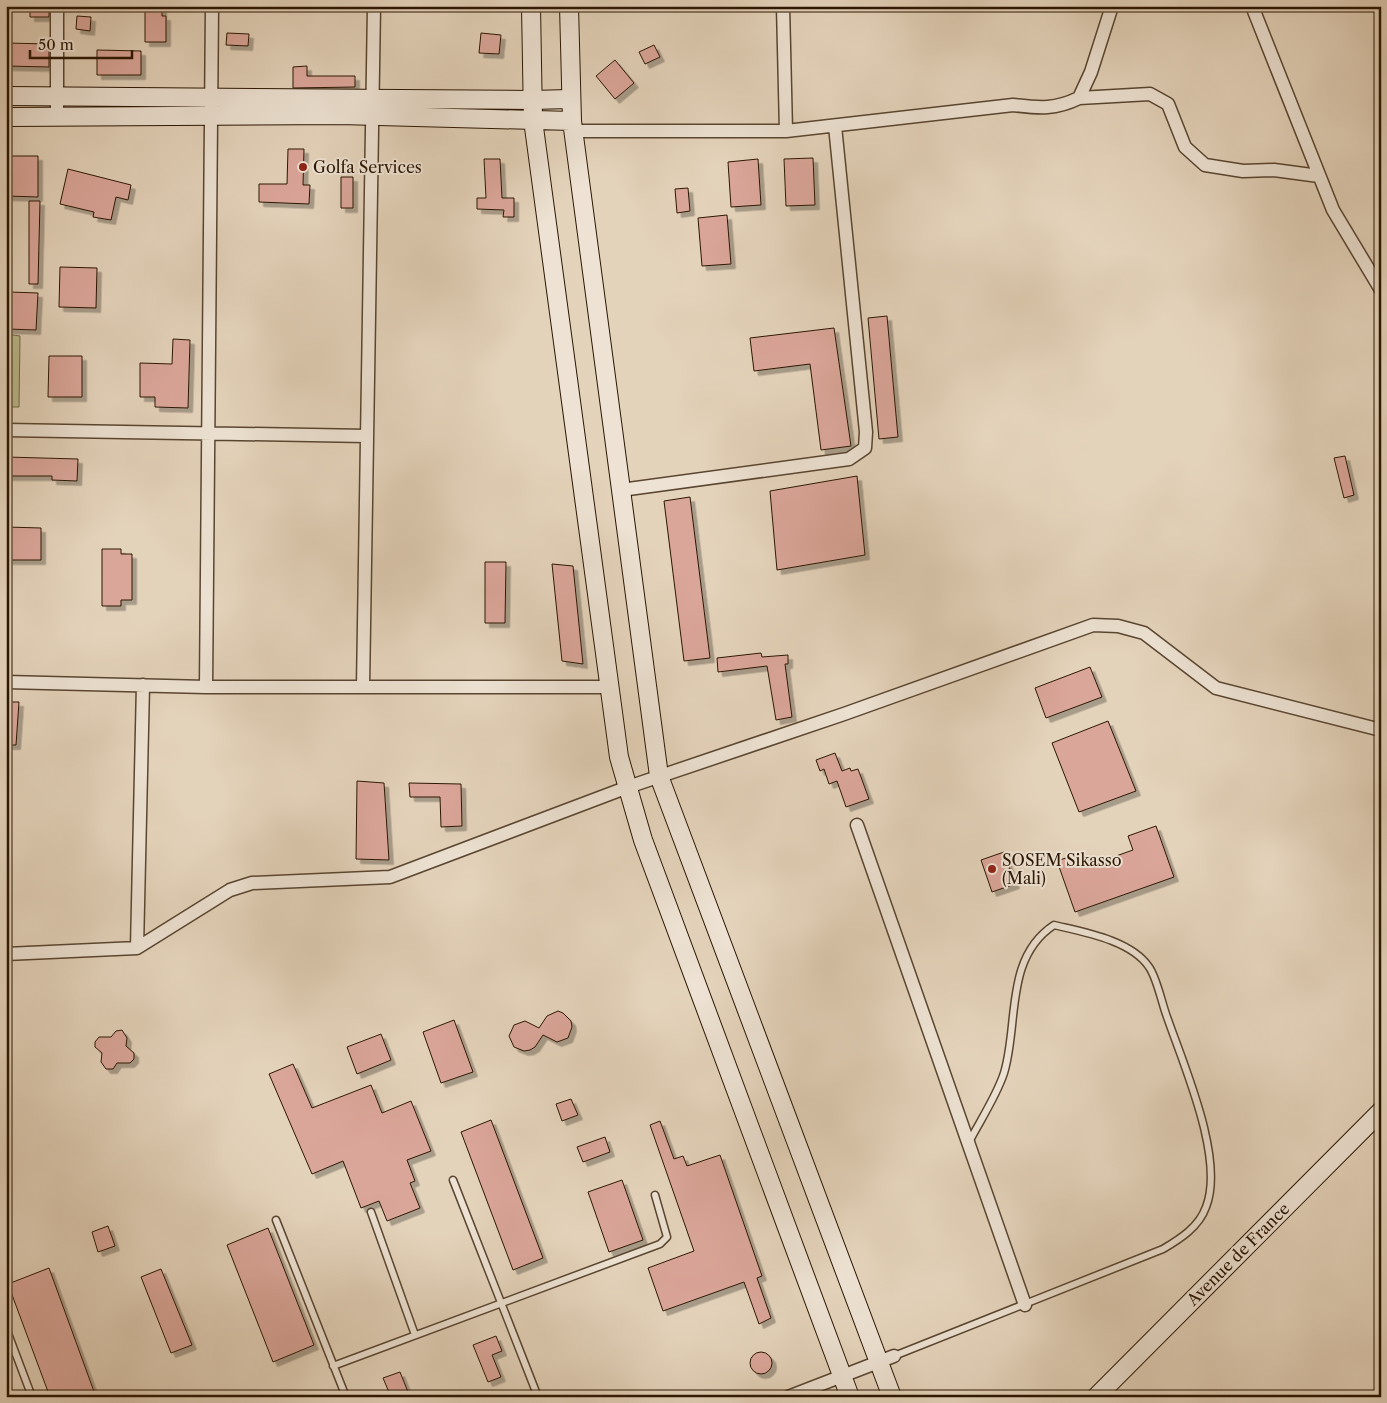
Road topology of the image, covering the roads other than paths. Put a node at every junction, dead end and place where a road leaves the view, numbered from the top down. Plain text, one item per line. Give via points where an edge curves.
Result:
1 (57, 6) edge
2 (212, 6) edge
3 (374, 6) edge
4 (531, 6) edge
5 (569, 6) edge
6 (783, 6) edge
7 (1112, 6) edge
8 (1252, 6) edge
9 (6, 96) edge
10 (57, 96) junction
11 (211, 96) junction
12 (1079, 98) junction
13 (570, 99) junction
14 (531, 100) junction
15 (373, 107) junction
16 (211, 115) junction
17 (6, 117) edge
18 (57, 117) junction
19 (532, 120) junction
20 (573, 126) junction
21 (835, 126) junction
22 (786, 131) junction
23 (1319, 176) junction
24 (1381, 290) edge
25 (6, 430) edge
26 (210, 434) junction
27 (367, 436) junction
28 (621, 490) junction
29 (6, 682) edge
30 (143, 685) junction
31 (206, 686) junction
32 (363, 687) junction
33 (609, 687) junction
34 (1381, 730) edge
35 (659, 776) junction
36 (628, 787) junction
37 (857, 825) dead end
38 (138, 948) junction
39 (6, 954) edge
40 (1381, 1111) edge
41 (969, 1143) junction
42 (453, 1180) dead end
43 (655, 1195) dead end
44 (371, 1212) dead end
45 (276, 1220) dead end
46 (502, 1303) junction
47 (1025, 1305) junction
48 (6, 1328) edge
49 (415, 1335) junction
50 (886, 1359) junction
51 (334, 1366) junction
52 (842, 1376) junction
53 (32, 1397) edge
54 (346, 1397) edge
55 (538, 1397) edge
56 (788, 1397) edge
57 (850, 1397) edge
58 (892, 1397) edge
59 (1096, 1397) edge

1 - 10 street
2 - 11 street
3 - 15 street
4 - 14 street
5 - 13 street
6 - 22 street
7 - 12 street via 1091,72
8 - 23 street
9 - 10 street
10 - 11 street
10 - 18 street
11 - 15 street
11 - 16 street
12 - 21 street via 1061,106 1013,105
12 - 23 street via 1150,94 1168,104 1185,147 1205,166
13 - 14 street
13 - 20 street
14 - 15 street
14 - 19 street
15 - 16 street
15 - 19 street
15 - 27 street
16 - 18 street
16 - 26 street
17 - 18 street
19 - 20 street
19 - 33 street
20 - 22 street
20 - 28 street
21 - 22 street
21 - 28 street via 865,448 848,459
23 - 24 street via 1333,210
25 - 26 street
26 - 27 street
26 - 31 street
27 - 32 street
28 - 35 street
29 - 30 street
30 - 31 street
30 - 38 street
31 - 32 street
32 - 33 street
33 - 36 street via 619,757
34 - 35 street via 1216,688 1144,634 1118,626 1093,625
35 - 36 street
35 - 50 street
36 - 38 street via 390,878 252,883 230,890
36 - 52 street via 643,840
37 - 41 street
38 - 39 street
40 - 59 street, Avenue de France
41 - 47 street
41 - 47 lane via 1004,1073 1019,972 1040,935 1054,926 1085,932 1125,946 1150,967 1202,1119 1212,1182 1206,1209 1187,1234 1163,1249
42 - 46 lane
43 - 46 lane via 667,1237 660,1244
44 - 49 lane
45 - 51 lane
46 - 49 lane
46 - 55 lane
47 - 50 lane
48 - 53 lane
49 - 51 lane
50 - 52 street
50 - 58 street
51 - 54 lane
52 - 56 street
52 - 57 street

